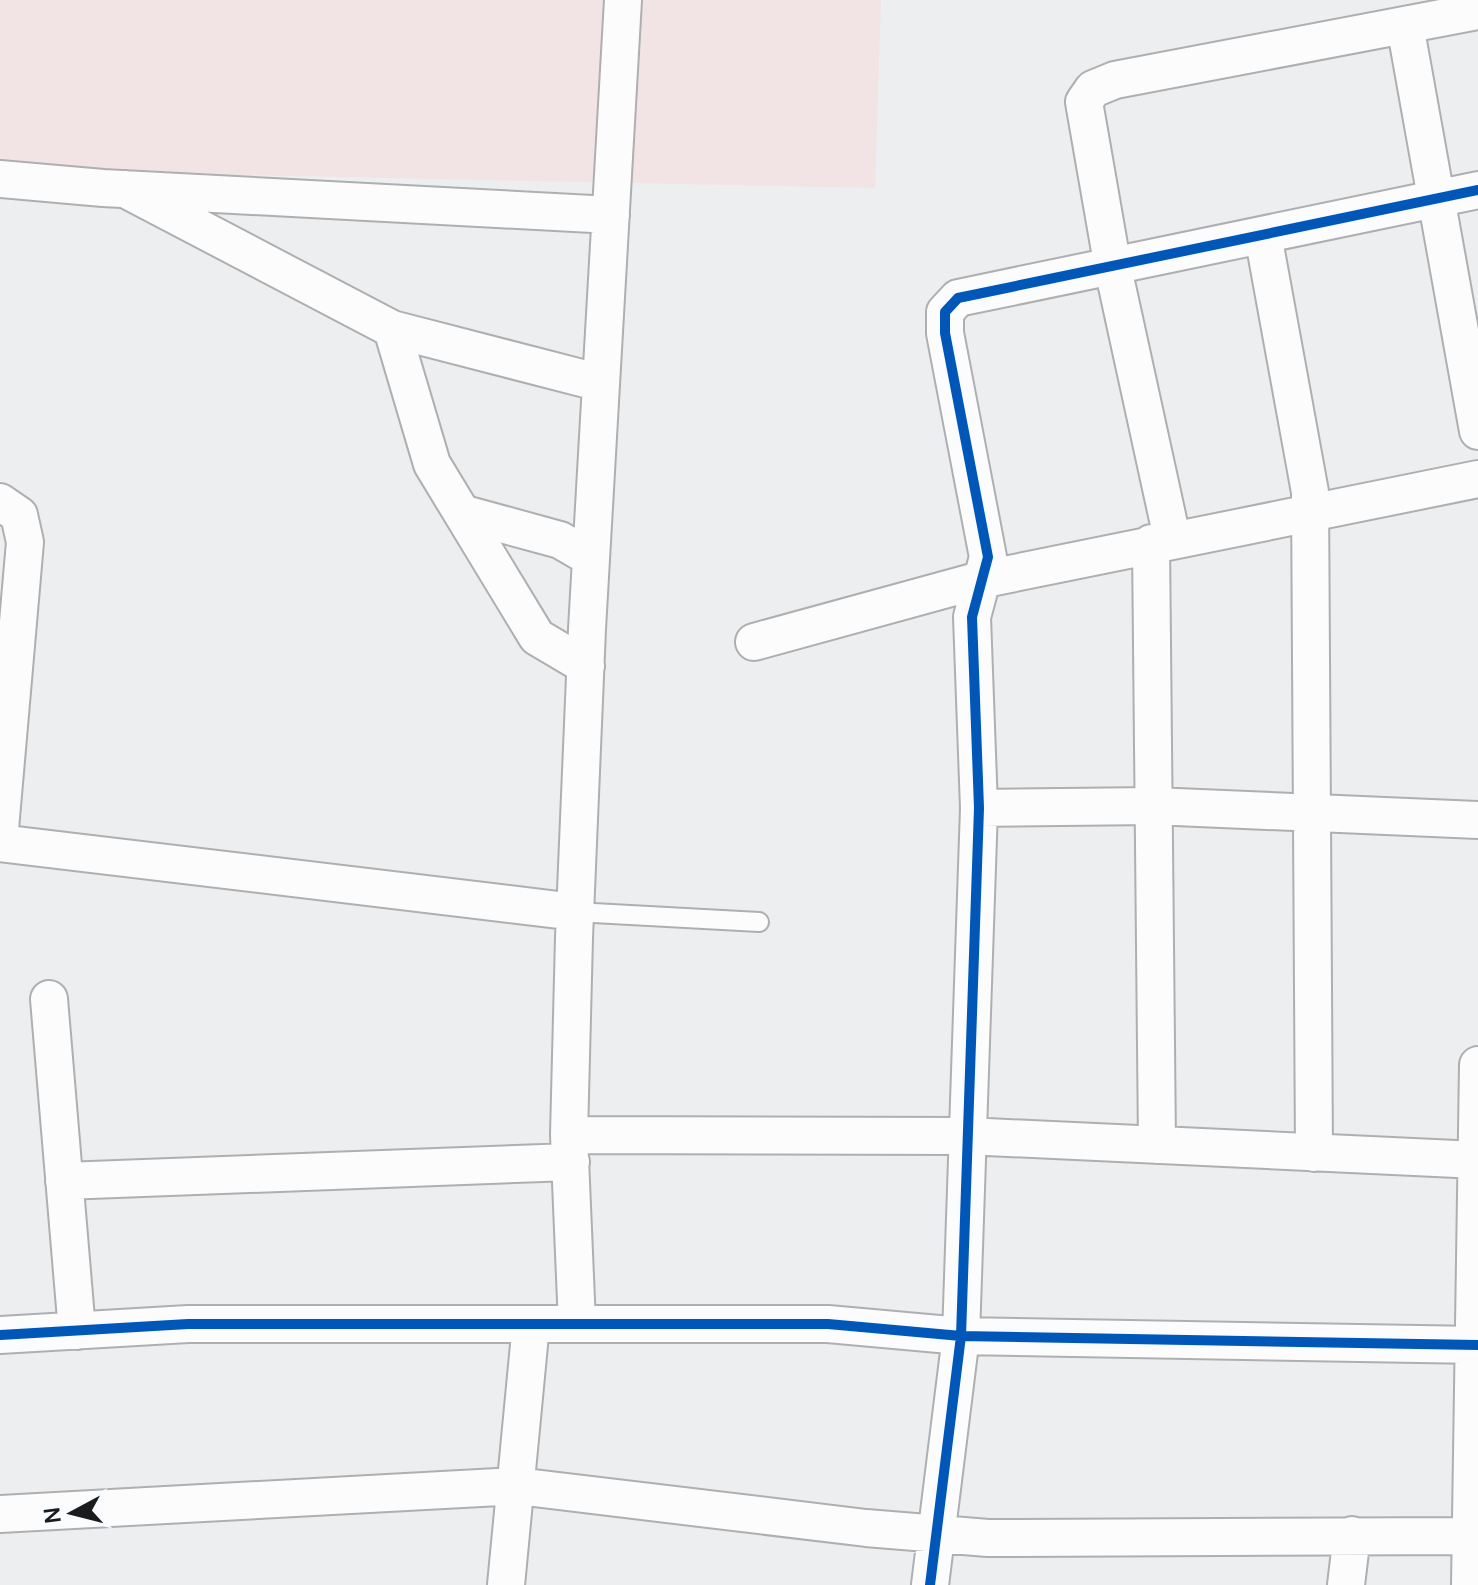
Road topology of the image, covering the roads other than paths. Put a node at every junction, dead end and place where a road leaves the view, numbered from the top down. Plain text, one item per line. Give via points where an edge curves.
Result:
1 (623, 0) edge
2 (1478, 11) edge
3 (1405, 25) junction
4 (0, 179) edge
5 (125, 189) junction
6 (1478, 190) edge
7 (1434, 197) junction
8 (611, 215) junction
9 (1263, 235) junction
10 (1113, 268) junction
11 (392, 329) junction
12 (601, 383) junction
13 (1478, 431) edge
14 (1478, 479) edge
15 (0, 502) edge
16 (465, 514) junction
17 (1311, 516) junction
18 (1162, 541) junction
19 (591, 558) junction
20 (980, 580) junction
21 (754, 642) dead end
22 (586, 666) junction
23 (7, 673) edge
24 (1153, 806) junction
25 (979, 808) junction
26 (1309, 811) junction
27 (1478, 820) edge
28 (0, 829) edge
29 (0, 843) edge
30 (575, 912) junction
31 (759, 922) dead end
32 (49, 999) dead end
33 (1478, 1065) edge
34 (966, 1136) junction
35 (1157, 1145) junction
36 (570, 1149) junction
37 (1314, 1153) junction
38 (1477, 1160) edge
39 (64, 1181) junction
40 (531, 1324) junction
41 (577, 1324) junction
42 (77, 1331) junction
43 (0, 1335) edge
44 (961, 1336) junction
45 (1476, 1345) edge
46 (517, 1486) junction
47 (0, 1514) edge
48 (1474, 1518) edge
49 (937, 1535) junction
50 (1352, 1535) junction
51 (506, 1585) edge
52 (930, 1585) edge
53 (1346, 1585) edge
54 (1470, 1585) edge

1 - 8 street
2 - 3 street
3 - 7 street
3 - 10 street via 1115,80 1093,89 1084,102 1085,122
4 - 5 street
5 - 8 street
5 - 11 street
6 - 7 street
7 - 9 street
7 - 13 street
8 - 12 street
9 - 10 street
9 - 17 street
10 - 18 street
10 - 20 street via 958,298 945,312 988,557
11 - 12 street
11 - 16 street via 432,464
12 - 19 street
14 - 17 street
15 - 23 street via 19,515 25,542
16 - 19 street via 560,540
16 - 22 street via 537,637
17 - 18 street
17 - 26 street
18 - 20 street
18 - 24 street
19 - 22 street
20 - 21 street
20 - 25 street via 972,617
22 - 30 street
23 - 28 street
24 - 25 street
24 - 26 street
24 - 35 street
25 - 34 street
26 - 27 street
26 - 37 street
29 - 30 street
30 - 31 lane
30 - 36 street
32 - 39 street
33 - 38 street
34 - 35 street
34 - 36 street
34 - 44 street
35 - 37 street
36 - 39 street
36 - 41 street
37 - 38 street
38 - 45 street
39 - 42 street
40 - 41 street
40 - 42 street via 188,1324
40 - 46 street
41 - 44 street via 828,1324
42 - 43 street
44 - 45 street
44 - 49 street
45 - 48 street
46 - 47 street
46 - 49 street
46 - 51 street
48 - 50 street
48 - 54 street
49 - 50 street
49 - 52 street
50 - 53 street

